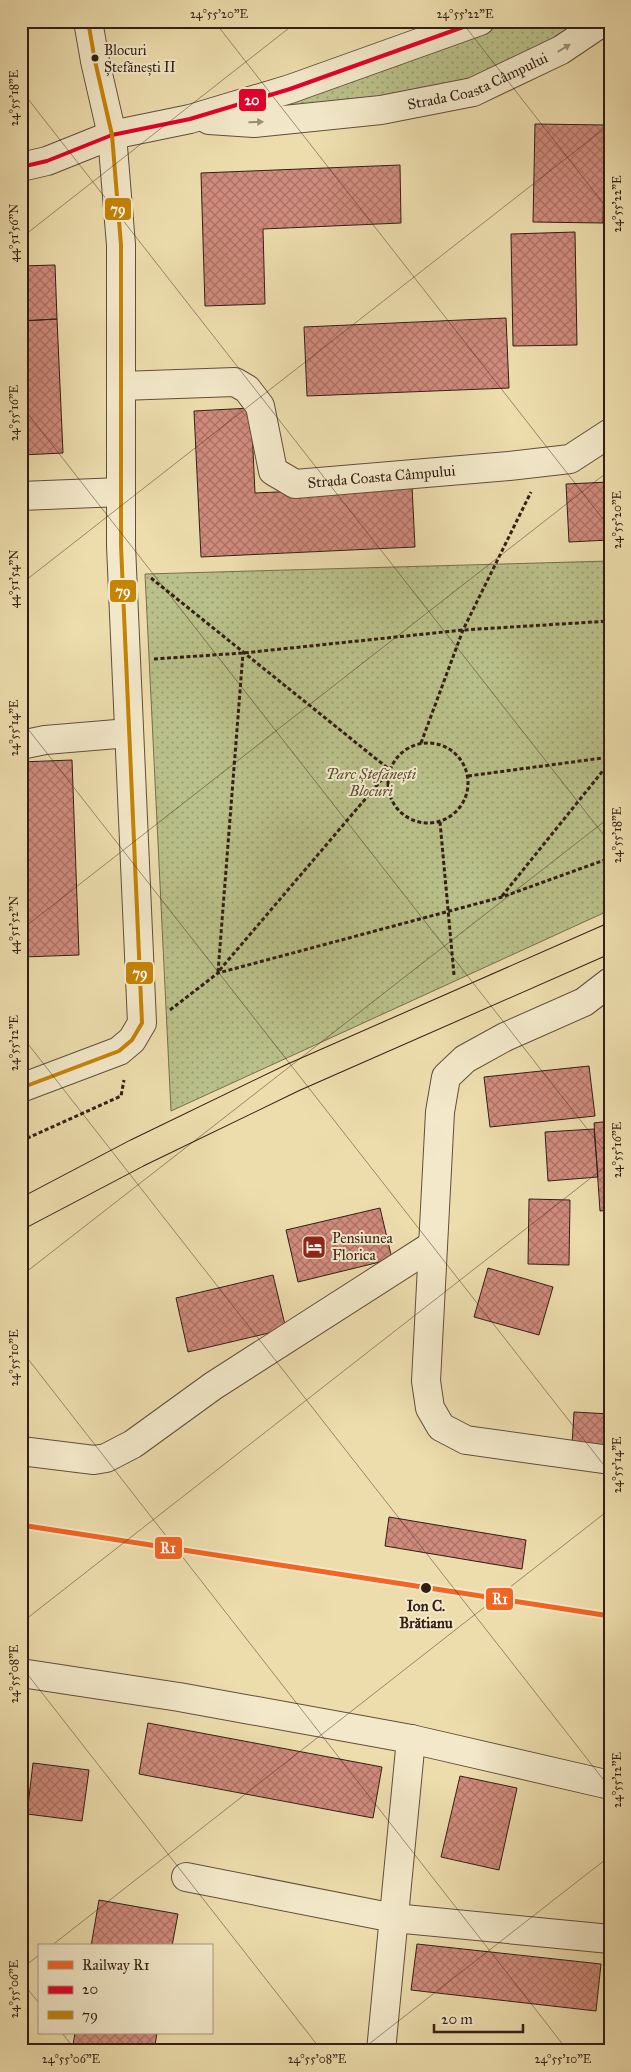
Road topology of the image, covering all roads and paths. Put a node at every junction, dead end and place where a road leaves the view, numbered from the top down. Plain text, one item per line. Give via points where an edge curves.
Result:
1 (88, 21) edge
2 (480, 21) edge
3 (604, 21) edge
4 (413, 33) edge
5 (190, 119) junction
6 (112, 134) junction
7 (21, 167) edge
8 (121, 386) junction
9 (610, 433) edge
10 (546, 462) junction
11 (121, 492) junction
12 (21, 496) edge
13 (122, 554) junction
14 (610, 620) edge
15 (463, 630) junction
16 (242, 653) junction
17 (126, 661) junction
18 (129, 733) junction
19 (421, 743) junction
20 (21, 745) edge
21 (610, 757) edge
22 (610, 762) edge
23 (390, 770) junction
24 (468, 776) junction
25 (440, 822) junction
26 (610, 858) edge
27 (502, 897) junction
28 (449, 911) junction
29 (610, 938) edge
30 (218, 972) junction
31 (610, 982) edge
32 (456, 1004) junction
33 (132, 1040) junction
34 (21, 1088) edge
35 (21, 1141) edge
36 (21, 1214) edge
37 (433, 1244) junction
38 (21, 1451) edge
39 (610, 1460) edge
40 (21, 1673) edge
41 (411, 1738) junction
42 (610, 1785) edge
43 (186, 1877) dead end
44 (394, 1918) junction
45 (610, 1939) edge
46 (381, 2051) edge

1 - 6 street
2 - 4 street, Strada Coasta Câmpului
5 -> 3 street, Strada Coasta Câmpului via 254,123 381,110 472,92 561,50
4 - 5 street, Strada Coasta Câmpului via 290,89
5 - 6 street, Strada Coasta Câmpului
6 - 7 street, Strada Coasta Câmpului via 46,161
6 - 8 street via 121,244
8 - 10 street, Strada Coasta Câmpului via 235,382 247,389 260,406 273,471 295,484
8 - 11 street
9 - 10 street, Strada Coasta Câmpului via 570,459
10 - 15 path
11 - 12 street
11 - 13 street
13 - 16 path
13 - 17 street
14 - 15 path
15 - 16 path
15 - 19 path
16 - 17 path
16 - 23 path
16 - 30 path
17 - 18 street
18 - 20 street
18 - 33 street via 142,1023
19 - 23 path via 402,752
19 - 24 path via 434,743 451,750 464,764
21 - 24 path
22 - 27 path
23 - 25 path via 390,795 404,816 416,822
23 - 30 path
24 - 25 path via 469,788 460,809
25 - 28 path
26 - 27 path
27 - 28 path
28 - 30 path
28 - 32 path
29 - 32 main road
30 - 33 path
31 - 37 street via 584,1002 505,1037 465,1059 446,1077 440,1112
32 - 36 main road via 294,1076
33 - 34 street via 119,1051
33 - 35 path via 121,1096
37 - 38 street via 115,1453 94,1460
37 - 39 street via 426,1380 430,1408 441,1427 466,1440
40 - 41 street via 179,1696
41 - 42 street
41 - 44 street
43 - 44 street
44 - 45 street
44 - 46 street

